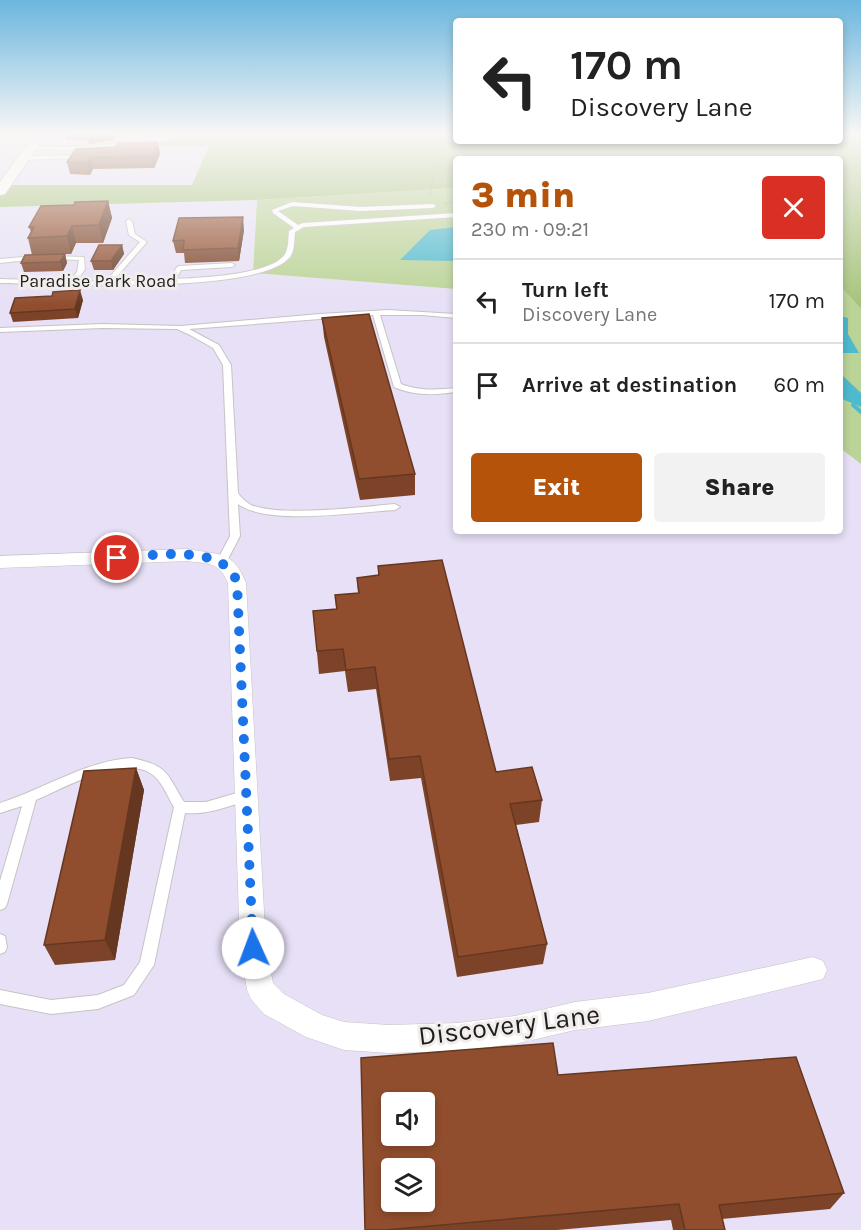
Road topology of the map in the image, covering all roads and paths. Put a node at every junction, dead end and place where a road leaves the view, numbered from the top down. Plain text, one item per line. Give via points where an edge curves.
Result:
1 (432, 190) edge
2 (431, 207) joint
3 (453, 215) edge
4 (129, 221) dead end
5 (297, 226) junction
6 (0, 261) edge
7 (232, 265) dead end
8 (0, 282) edge
9 (71, 282) junction
10 (171, 282) junction
11 (107, 284) junction
12 (376, 313) junction
13 (453, 316) edge
14 (178, 327) junction
15 (0, 330) edge
16 (453, 390) edge
17 (233, 493) junction
18 (395, 507) dead end
19 (222, 561) junction
20 (0, 562) edge
21 (248, 794) junction
22 (31, 797) junction
23 (180, 807) junction
24 (0, 808) edge
25 (0, 904) edge
26 (0, 941) edge
27 (0, 947) edge
28 (813, 970) dead end
29 (0, 997) edge

1 - 2 path
2 - 5 lane via 361,209 292,204 275,210
3 - 5 lane
4 - 11 lane via 132,235 144,242
5 - 10 lane, Paradise Park Road via 292,231 288,255 276,264 253,273
6 - 9 lane via 82,258 79,277
7 - 10 lane via 178,268
8 - 9 lane, Paradise Park Road
9 - 11 lane, Paradise Park Road
10 - 11 lane, Paradise Park Road
12 - 13 lane
12 - 14 lane
12 - 16 lane via 397,385 421,391
14 - 15 lane
14 - 17 lane via 216,347 227,365
17 - 18 lane via 246,505 288,512
17 - 19 lane via 235,536
19 - 20 street via 187,555
19 - 21 street, Discovery Lane via 231,568 237,583
21 - 23 lane via 208,807
21 - 28 street, Discovery Lane via 253,948 261,990 286,1013 344,1036 458,1037 515,1030 575,1016 648,1007
22 - 23 lane via 74,777 128,764 150,767 162,776
22 - 24 lane
22 - 25 lane
23 - 29 lane via 147,965 129,990 98,1002 51,1007
26 - 27 lane

